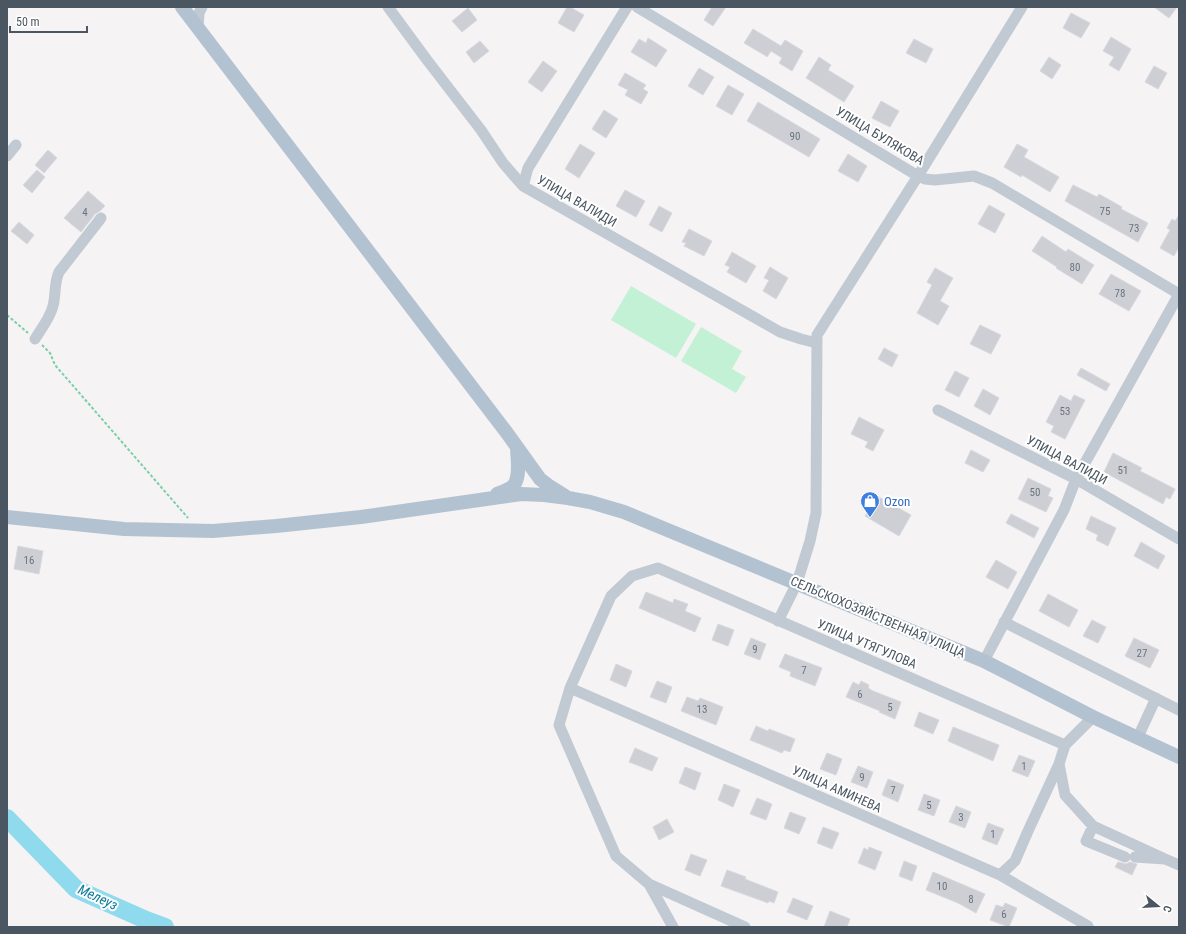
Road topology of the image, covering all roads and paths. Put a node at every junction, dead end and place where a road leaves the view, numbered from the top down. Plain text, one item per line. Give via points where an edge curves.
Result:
1 (182, 7) edge
2 (202, 7) edge
3 (388, 7) edge
4 (627, 7) edge
5 (637, 7) edge
6 (1022, 7) edge
7 (198, 29) junction
8 (16, 145) dead end
9 (7, 156) edge
10 (918, 176) junction
11 (523, 186) junction
12 (101, 218) dead end
13 (1179, 294) edge
14 (7, 315) edge
15 (35, 339) junction
16 (817, 343) junction
17 (938, 410) dead end
18 (517, 447) junction
19 (1076, 479) junction
20 (568, 498) junction
21 (484, 500) junction
22 (7, 517) edge
23 (200, 531) junction
24 (1179, 539) edge
25 (797, 583) junction
26 (778, 621) junction
27 (1004, 622) junction
28 (984, 661) junction
29 (570, 688) junction
30 (1156, 698) junction
31 (1179, 710) edge
32 (1094, 717) junction
33 (1138, 737) junction
34 (1065, 745) junction
35 (1178, 755) edge
36 (1059, 764) junction
37 (1093, 826) junction
38 (1165, 859) junction
39 (1179, 865) edge
40 (1000, 875) junction
41 (649, 884) junction
42 (1088, 926) edge
43 (673, 927) edge
44 (745, 927) edge

1 - 7 main road
2 - 7 street
3 - 11 street, УЛИЦА ВАЛИДИ via 503,163
4 - 11 street via 528,168
5 - 10 street, УЛИЦА БУЛЯКОВА
6 - 10 street
7 - 18 main road
8 - 9 street
10 - 13 street, УЛИЦА БУЛЯКОВА via 935,180 974,176 992,183
10 - 16 street via 817,335
11 - 16 street, УЛИЦА ВАЛИДИ via 780,332
12 - 15 street via 58,272 51,312
13 - 19 street
14 - 15 path
15 - 23 path via 50,352 55,365
16 - 25 street via 816,513
17 - 19 street, УЛИЦА ВАЛИДИ
18 - 20 main road via 540,479
18 - 21 main road via 517,473 513,486
19 - 24 street, УЛИЦА ВАЛИДИ
19 - 27 street via 1064,510
20 - 21 main road, СЕЛЬСКОХОЗЯЙСТВЕННАЯ УЛИЦА via 521,494
20 - 25 main road, СЕЛЬСКОХОЗЯЙСТВЕННАЯ УЛИЦА via 624,512
21 - 23 main road, СЕЛЬСКОХОЗЯЙСТВЕННАЯ УЛИЦА via 361,517
22 - 23 main road, СЕЛЬСКОХОЗЯЙСТВЕННАЯ УЛИЦА via 124,530
25 - 26 street
25 - 28 main road, СЕЛЬСКОХОЗЯЙСТВЕННАЯ УЛИЦА
26 - 29 street, УЛИЦА УТЯГУЛОВА via 658,568 632,576 611,596
26 - 34 street, УЛИЦА УТЯГУЛОВА
27 - 28 street
27 - 30 street
28 - 32 main road, СЕЛЬСКОХОЗЯЙСТВЕННАЯ УЛИЦА
29 - 40 street, УЛИЦА АМИНЕВА
29 - 41 street via 559,725 616,856
30 - 31 street
30 - 33 street
32 - 33 main road, СЕЛЬСКОХОЗЯЙСТВЕННАЯ УЛИЦА
32 - 34 street
33 - 35 main road, СЕЛЬСКОХОЗЯЙСТВЕННАЯ УЛИЦА
34 - 36 street
36 - 37 street via 1065,795
36 - 40 street via 1015,861
37 - 38 street
37 - 38 street via 1086,841 1130,857
38 - 39 street
40 - 42 street, УЛИЦА АМИНЕВА
41 - 43 street
41 - 44 street

